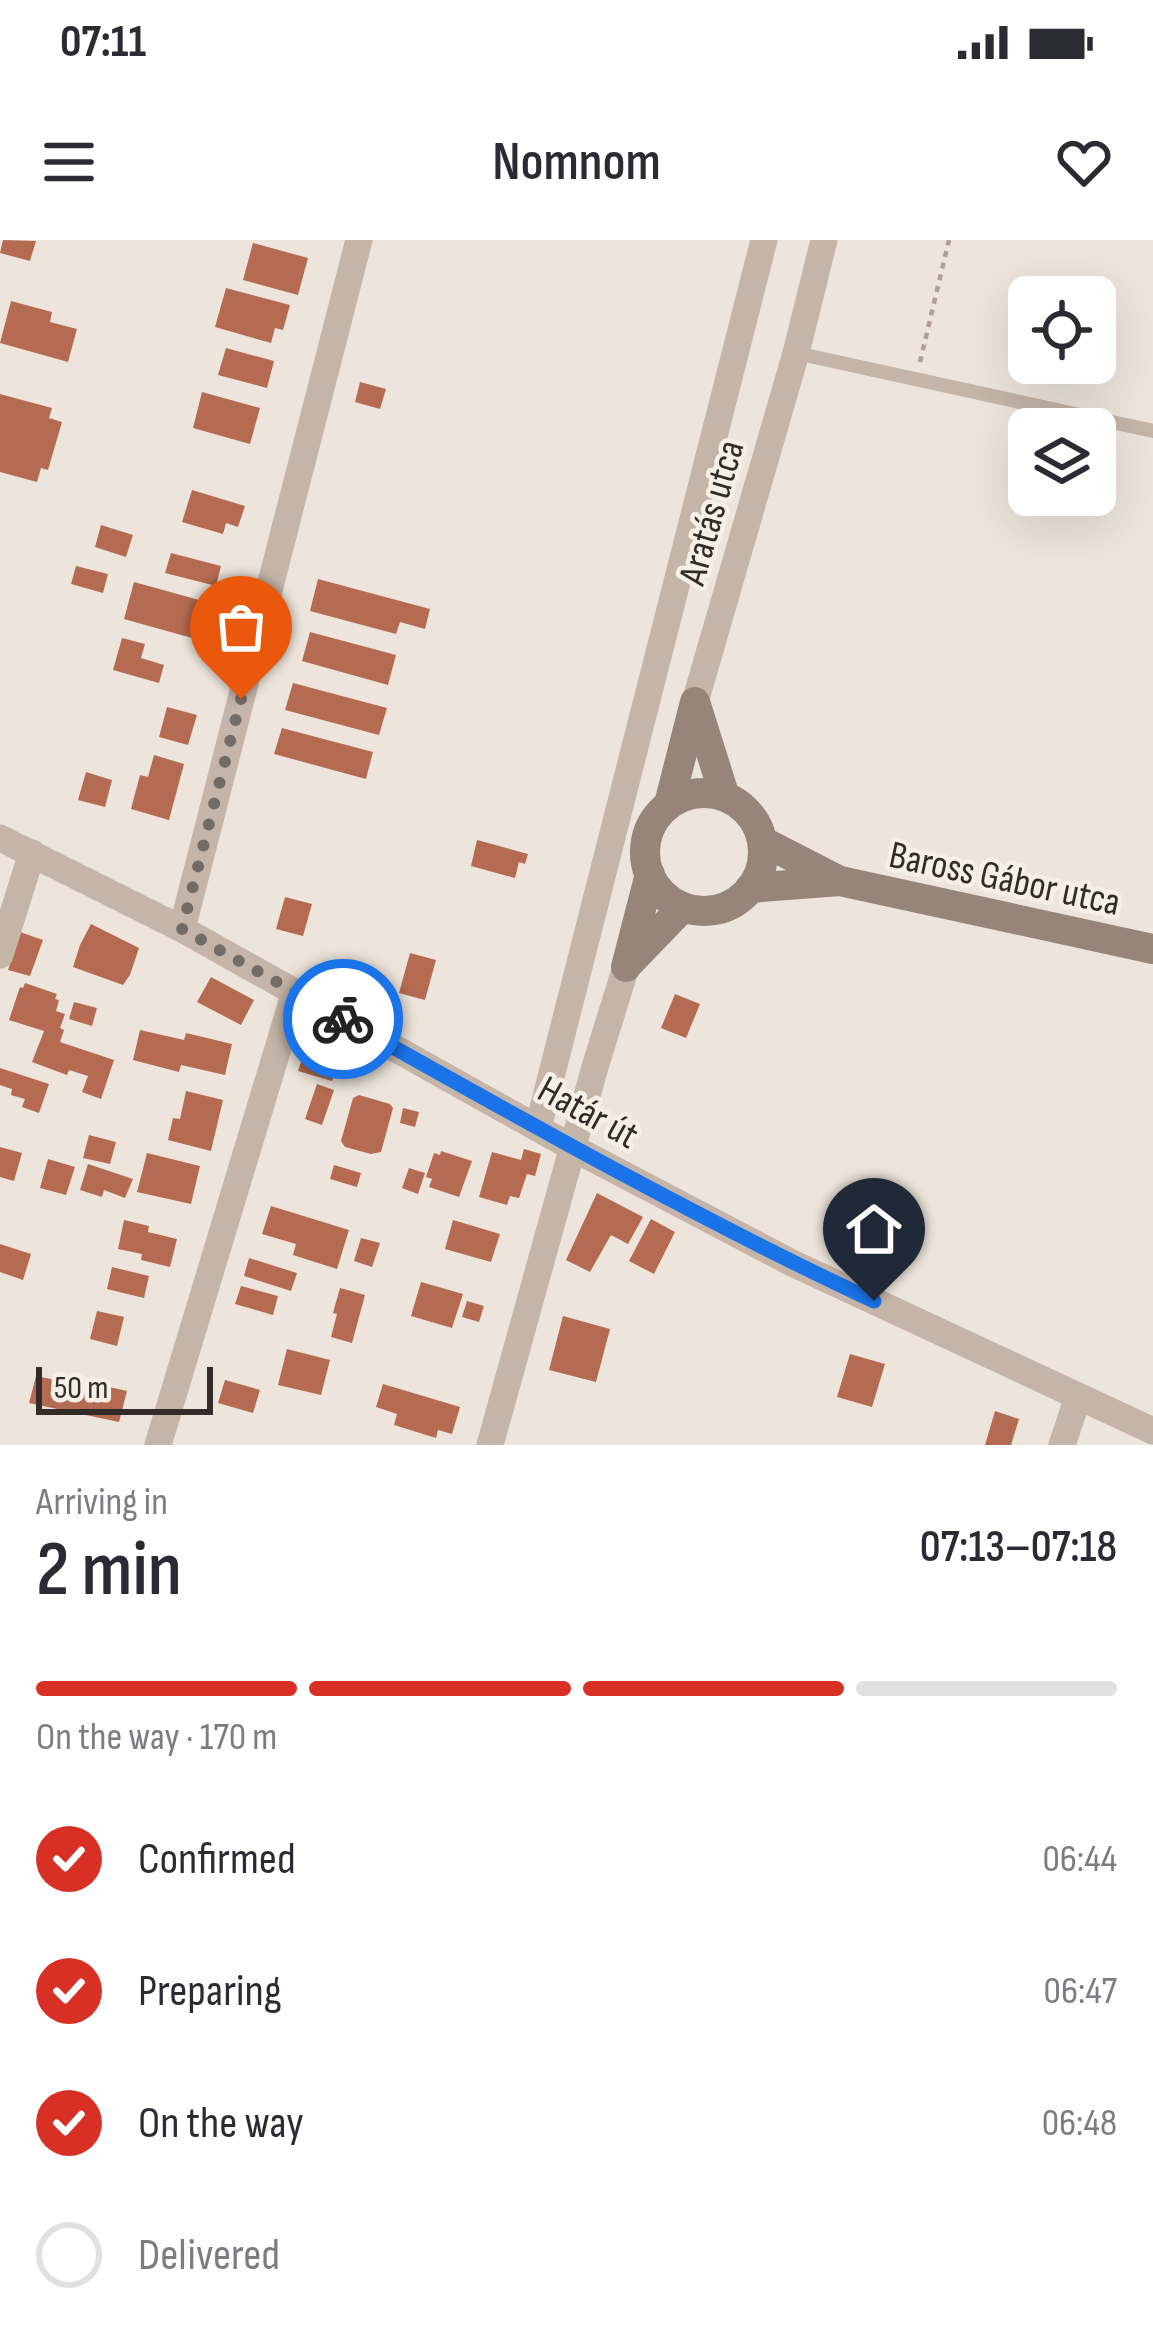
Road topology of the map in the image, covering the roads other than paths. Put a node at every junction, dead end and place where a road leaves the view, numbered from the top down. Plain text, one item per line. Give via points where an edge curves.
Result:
1 (359, 240) edge
2 (764, 240) edge
3 (824, 240) edge
4 (796, 353) junction
5 (1153, 431) edge
6 (695, 702) junction
7 (724, 797) junction
8 (669, 804) junction
9 (0, 838) edge
10 (762, 841) junction
11 (32, 853) junction
12 (650, 874) junction
13 (840, 881) junction
14 (750, 888) junction
15 (683, 907) junction
16 (182, 929) junction
17 (1153, 949) edge
18 (0, 955) edge
19 (626, 967) junction
20 (295, 992) junction
21 (538, 1128) junction
22 (573, 1148) junction
23 (1078, 1397) junction
24 (1153, 1431) edge
25 (158, 1445) edge
26 (490, 1445) edge
27 (1062, 1445) edge

1 - 16 street
2 - 21 street
3 - 4 street, Aratás utca
4 - 5 lane
4 - 6 street, Aratás utca
6 - 7 street
6 - 8 street, Aratás utca
7 - 8 street via 696,793
7 - 10 street via 748,812
8 - 12 street via 651,824
9 - 11 street, Határ út
10 - 13 street
10 - 14 street
11 - 16 street, Határ út
11 - 18 street
12 - 15 street
12 - 19 street
13 - 14 street
13 - 17 street, Baross Gábor utca
14 - 15 street via 724,908
15 - 19 street
16 - 20 street, Határ út
19 - 22 street
20 - 21 street, Határ út
20 - 25 street
21 - 22 street, Határ út
22 - 23 street, Határ út via 792,1263
22 - 26 street
23 - 24 street, Határ út
23 - 27 street

